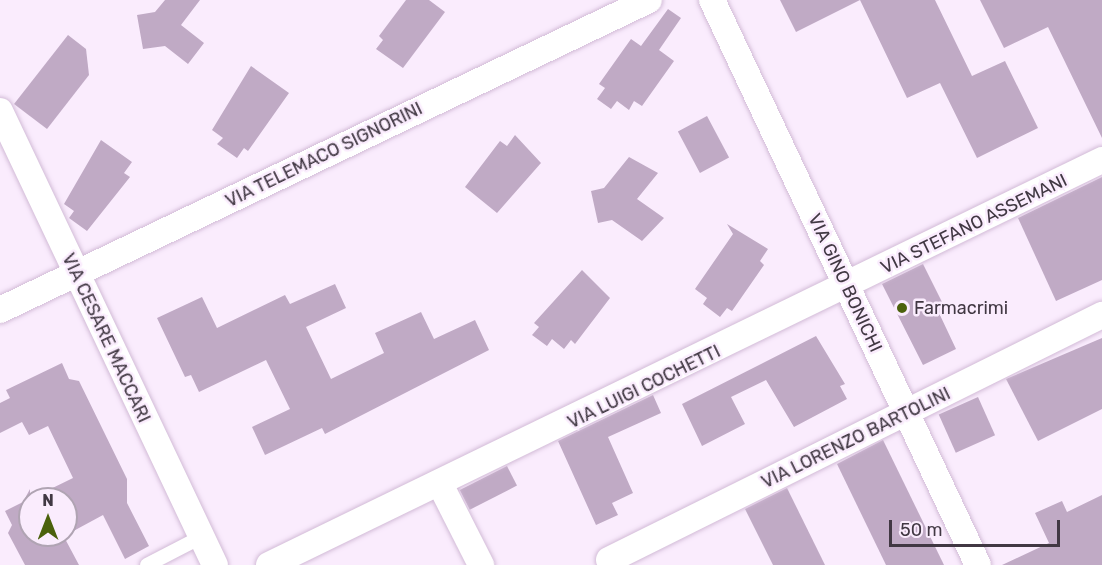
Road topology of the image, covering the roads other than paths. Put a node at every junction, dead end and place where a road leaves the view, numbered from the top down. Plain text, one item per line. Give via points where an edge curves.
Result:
1 (649, 0) edge
2 (712, 0) edge
3 (0, 111) edge
4 (1102, 160) edge
5 (75, 274) junction
6 (846, 287) junction
7 (0, 310) edge
8 (1102, 315) edge
9 (906, 414) junction
10 (441, 486) junction
11 (201, 537) junction
12 (609, 560) dead end
13 (147, 565) edge
14 (215, 565) edge
15 (269, 565) edge
16 (482, 565) edge
17 (978, 565) edge

1 - 5 street, VIA TELEMACO SIGNORINI
2 - 6 street, VIA GINO BONICHI
3 - 5 street, VIA CESARE MACCARI
4 - 6 street, VIA STEFANO ASSEMANI
5 - 7 street, VIA TELEMACO SIGNORINI
5 - 11 street, VIA CESARE MACCARI
6 - 9 street, VIA GINO BONICHI
6 - 10 street, VIA LUIGI COCHETTI
8 - 9 street, VIA LORENZO BARTOLINI
9 - 12 street, VIA LORENZO BARTOLINI
9 - 17 street, VIA GINO BONICHI
10 - 15 street, VIA LUIGI COCHETTI
10 - 16 street
11 - 13 lane
11 - 14 street, VIA CESARE MACCARI

